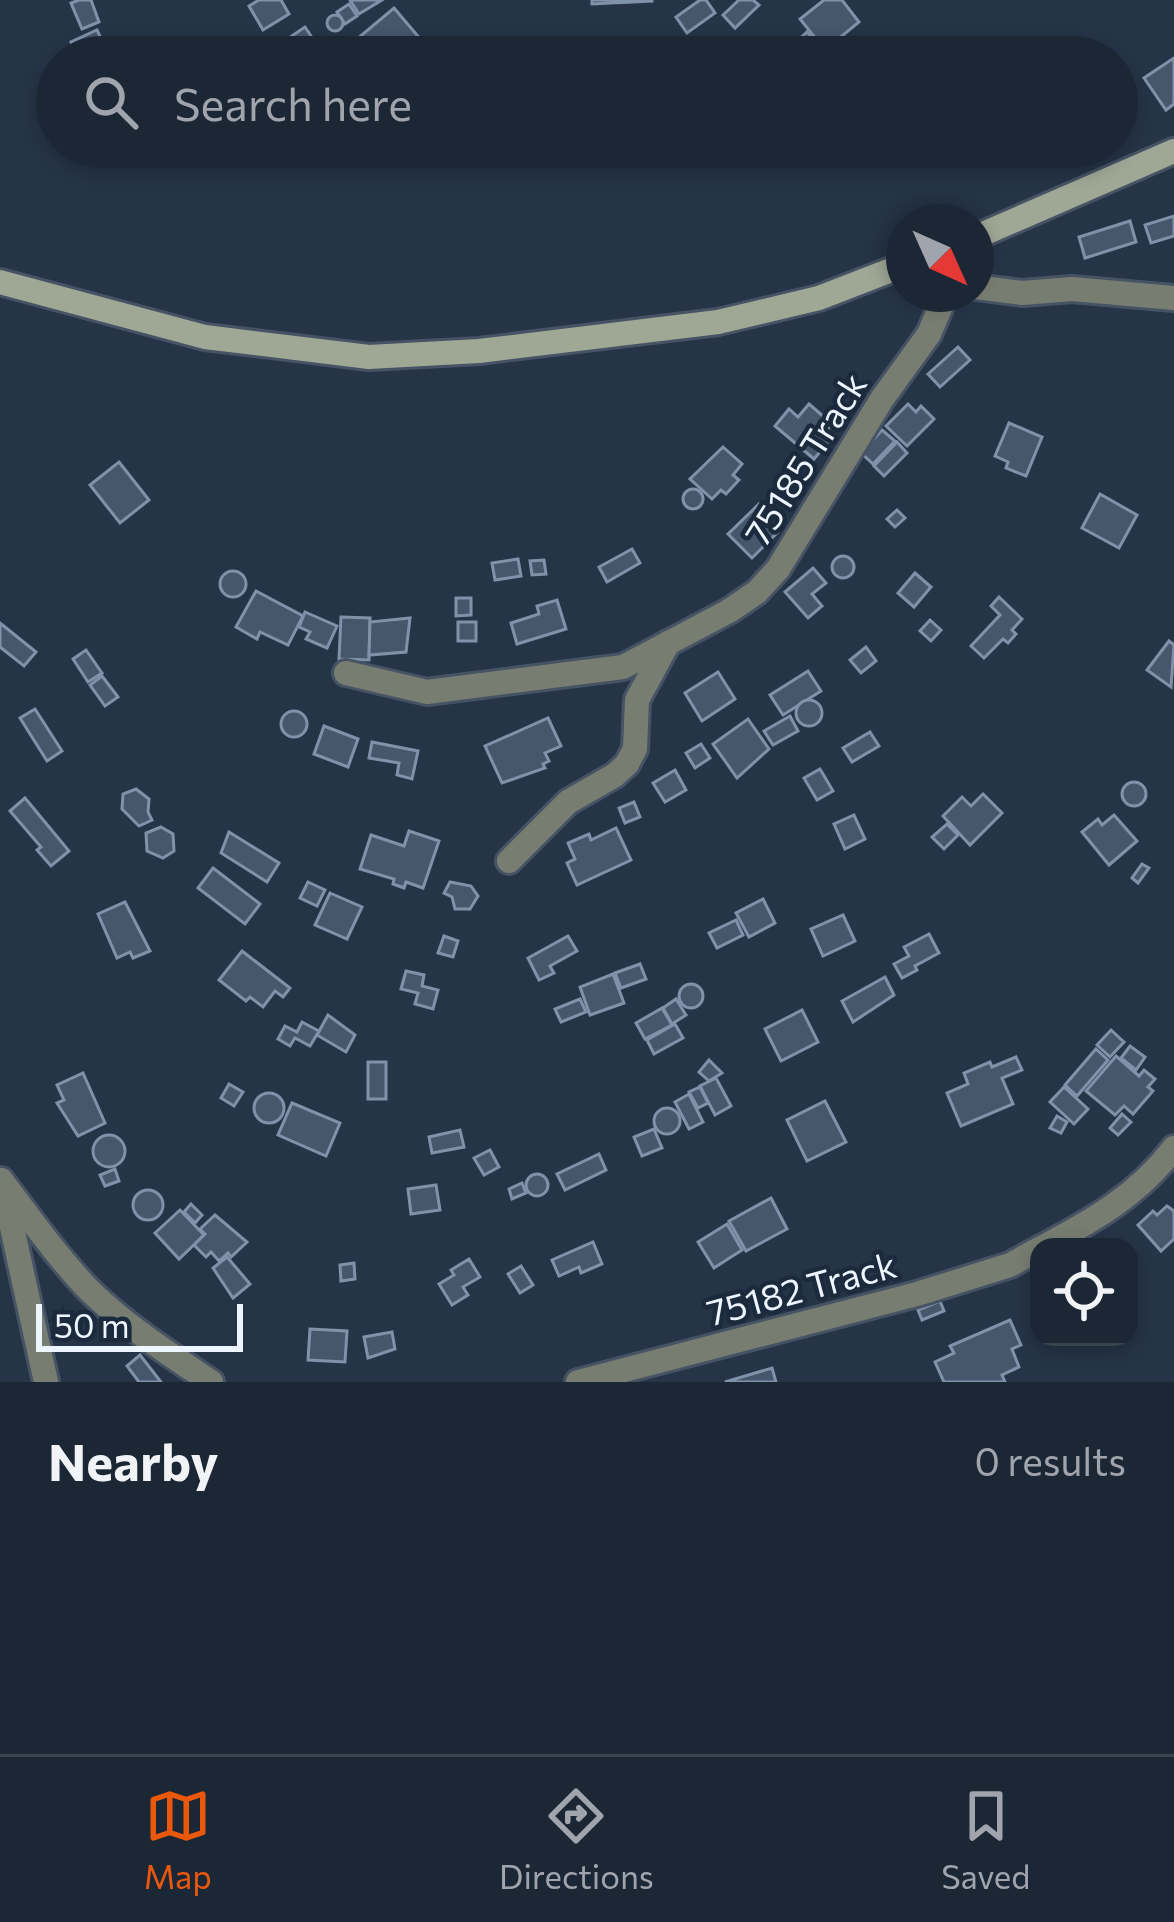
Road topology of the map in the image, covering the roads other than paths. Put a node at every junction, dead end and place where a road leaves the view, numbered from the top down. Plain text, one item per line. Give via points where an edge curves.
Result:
1 (1174, 151) edge
2 (1138, 167) edge
3 (1135, 168) edge
4 (994, 229) edge
5 (886, 272) edge
6 (0, 282) edge
7 (994, 289) edge
8 (1174, 298) edge
9 (938, 312) edge
10 (670, 640) junction
11 (346, 673) dead end
12 (509, 861) dead end
13 (1174, 1148) edge
14 (1, 1179) edge
15 (1059, 1238) edge
16 (1030, 1254) edge
17 (46, 1382) edge
18 (211, 1382) edge
19 (578, 1382) edge

1 - 2 street
3 - 4 street
5 - 6 street via 718,322 370,357 206,337
7 - 8 street
9 - 10 street, 75185 Track via 778,569 729,611
10 - 11 street, 75185 Track via 623,667 427,692
10 - 12 street via 637,700 627,764 578,795
13 - 15 street, 75182 Track via 1120,1203
14 - 17 street
14 - 18 street via 92,1293
16 - 19 street, 75182 Track via 917,1294

